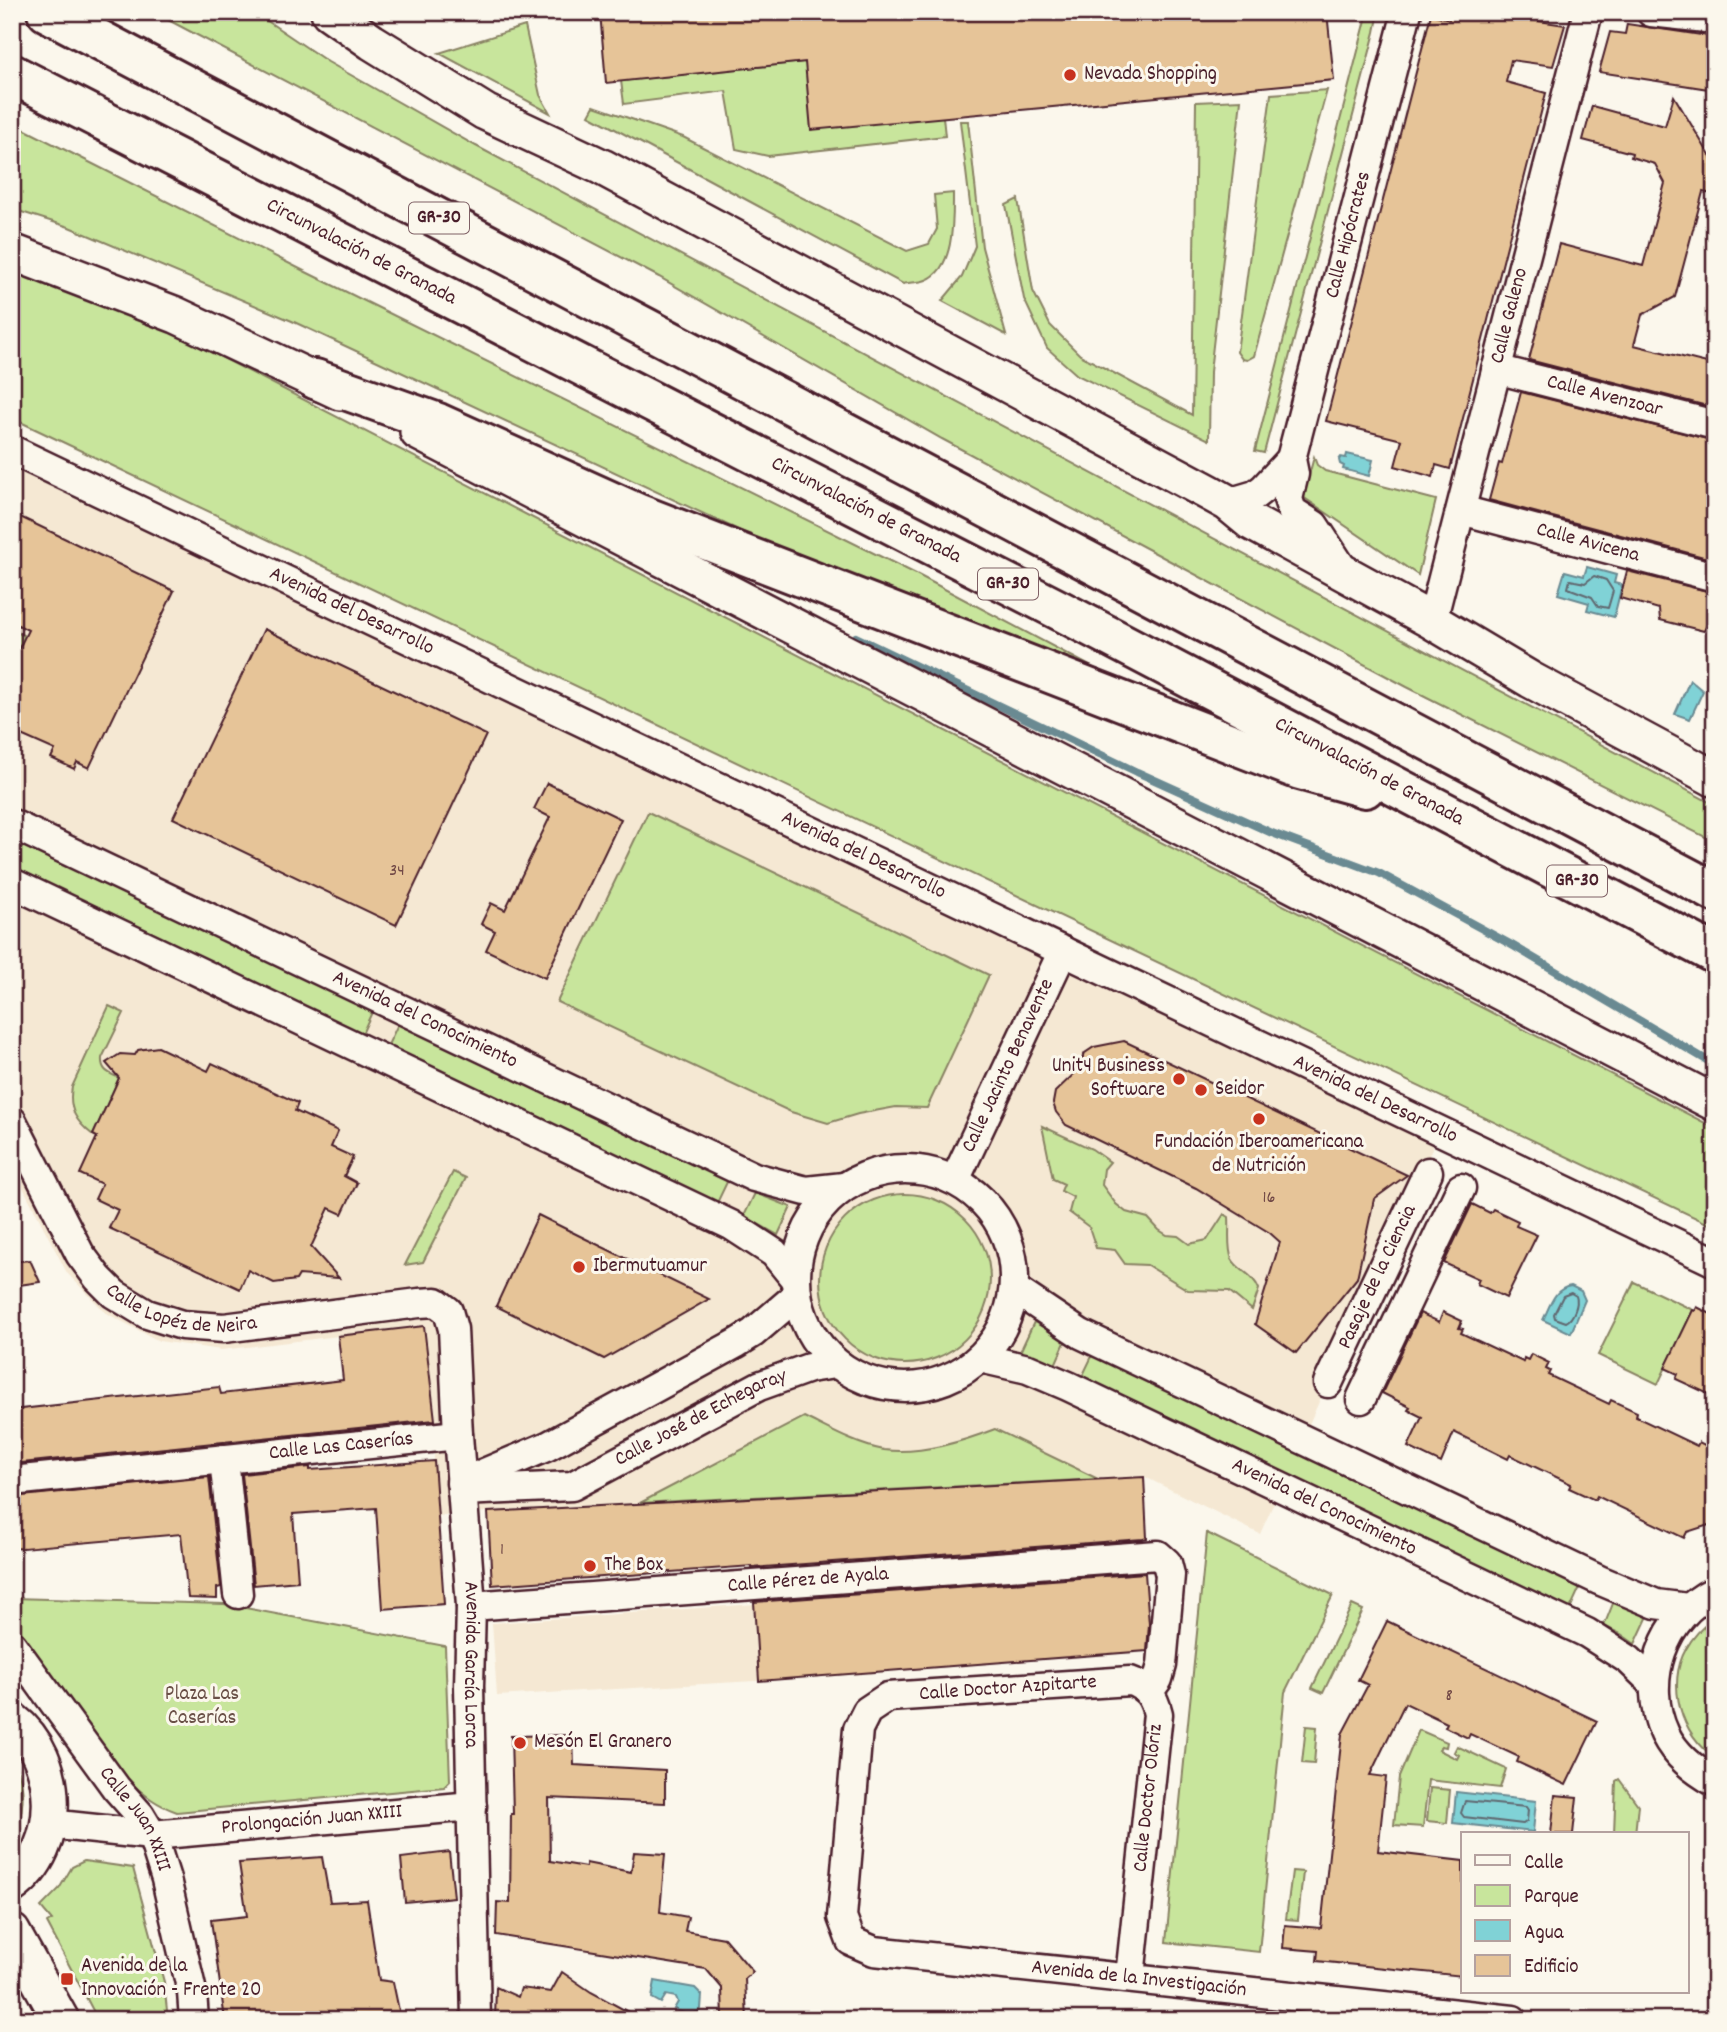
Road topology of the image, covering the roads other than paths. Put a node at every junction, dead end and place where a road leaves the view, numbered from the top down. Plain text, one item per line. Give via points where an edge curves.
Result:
1 (47, 12) edge
2 (329, 12) edge
3 (1407, 12) edge
4 (1588, 12) edge
5 (1651, 12) edge
6 (1715, 19) edge
7 (12, 74) edge
8 (12, 252) edge
9 (1496, 369) junction
10 (315, 379) junction
11 (1715, 425) edge
12 (12, 450) edge
13 (1290, 458) junction
14 (1228, 503) junction
15 (1461, 510) junction
16 (1344, 571) junction
17 (1715, 577) edge
18 (1432, 621) junction
19 (1715, 779) edge
20 (1438, 808) junction
21 (12, 824) edge
22 (12, 883) edge
23 (1715, 892) edge
24 (1063, 951) junction
25 (1715, 954) edge
26 (1715, 1103) edge
27 (12, 1121) edge
28 (1427, 1172) dead end
29 (955, 1180) junction
30 (844, 1187) junction
31 (1461, 1188) dead end
32 (1715, 1262) edge
33 (795, 1287) junction
34 (1014, 1289) junction
35 (448, 1311) joint
36 (980, 1358) junction
37 (835, 1364) junction
38 (1328, 1383) dead end
39 (1360, 1399) dead end
40 (458, 1435) junction
41 (548, 1446) junction
42 (224, 1459) junction
43 (12, 1481) edge
44 (572, 1486) junction
45 (462, 1487) junction
46 (1146, 1554) joint
47 (1715, 1591) edge
48 (238, 1594) dead end
49 (471, 1606) junction
50 (1688, 1608) junction
51 (12, 1645) edge
52 (1654, 1684) junction
53 (1149, 1691) junction
54 (12, 1720) edge
55 (1715, 1782) edge
56 (472, 1806) junction
57 (49, 1824) junction
58 (152, 1835) junction
59 (12, 1885) edge
60 (12, 1932) edge
61 (851, 1941) joint
62 (1130, 1977) junction
63 (61, 2020) edge
64 (194, 2020) edge
65 (477, 2020) edge
66 (1513, 2020) edge

1 - 23 highway, GR-30
2 - 14 main road via 485,113 614,173
3 - 13 street, Calle Hipócrates
4 - 9 street, Calle Galeno
5 - 6 street
7 - 20 highway, Circunvalación de Granada / GR-30
8 - 10 main road via 176,315
9 - 11 street, Calle Avenzoar
9 - 15 street, Calle Galeno
10 - 20 highway via 438,423 639,514 1300,770
10 - 26 main road
12 - 24 street, Avenida del Desarrollo
13 - 14 street, Calle Hipócrates via 1255,495
13 - 16 street, Calle Hipócrates via 1294,474 1288,499 1292,511 1314,525
14 - 16 main road via 1251,522
15 - 17 street, Calle Avicena
15 - 18 street, Calle Galeno
16 - 18 main road
18 - 19 main road
20 - 25 highway, Circunvalación de Granada / GR-30
21 - 30 street, Avenida del Conocimiento via 754,1177 806,1191
22 - 33 street via 731,1225 774,1252
24 - 29 street, Calle Jacinto Benavente
24 - 32 street, Avenida del Desarrollo
27 - 35 street, Calle Lopéz de Neira via 80,1254 114,1294 147,1314 182,1325 224,1328 419,1303 436,1302
28 - 38 street, Pasaje de la Ciencia
29 - 30 street via 921,1170 874,1173
29 - 34 street via 978,1196 1000,1223 1013,1256
30 - 33 street via 816,1214 797,1253
31 - 39 street, Pasaje de la Ciencia
33 - 37 street via 810,1335
33 - 41 street via 753,1333
34 - 36 street via 1003,1327
34 - 50 street via 1081,1334 1586,1575 1656,1604
35 - 40 street, Avenida García Lorca via 453,1329
36 - 37 street via 947,1380 908,1389 872,1384
36 - 52 street, Avenida del Conocimiento via 1028,1369 1068,1386 1587,1633 1629,1660
37 - 44 street, Calle José de Echegaray via 759,1386
40 - 42 street, Calle Las Caserías
40 - 45 street, Avenida García Lorca
41 - 44 street via 559,1472
41 - 45 street
42 - 43 street, Calle Las Caserías
42 - 48 street
44 - 45 street, Calle José de Echegaray
45 - 49 street, Avenida García Lorca
46 - 49 street, Calle Pérez de Ayala
46 - 53 street, Calle Doctor Olóriz via 1158,1555 1167,1563 1170,1575 1162,1665
47 - 50 street
49 - 56 street, Avenida García Lorca
50 - 52 street via 1659,1656
51 - 58 street, Calle Juan XXIII
52 - 55 street via 1665,1734 1696,1771
53 - 61 street, Calle Doctor Azpitarte via 1130,1681 928,1694 888,1697 867,1711 858,1730 842,1917
53 - 62 street, Calle Doctor Olóriz via 1158,1714
54 - 57 main road via 40,1753 50,1786
56 - 58 street, Prolongación Juan XXIII
56 - 65 street, Avenida García Lorca
57 - 58 street, Prolongación Juan XXIII
57 - 59 main road via 36,1858
58 - 64 street, Calle Juan XXIII via 166,1878
60 - 63 main road
61 - 62 street, Avenida de la Investigación via 874,1951
62 - 66 street, Avenida de la Investigación

